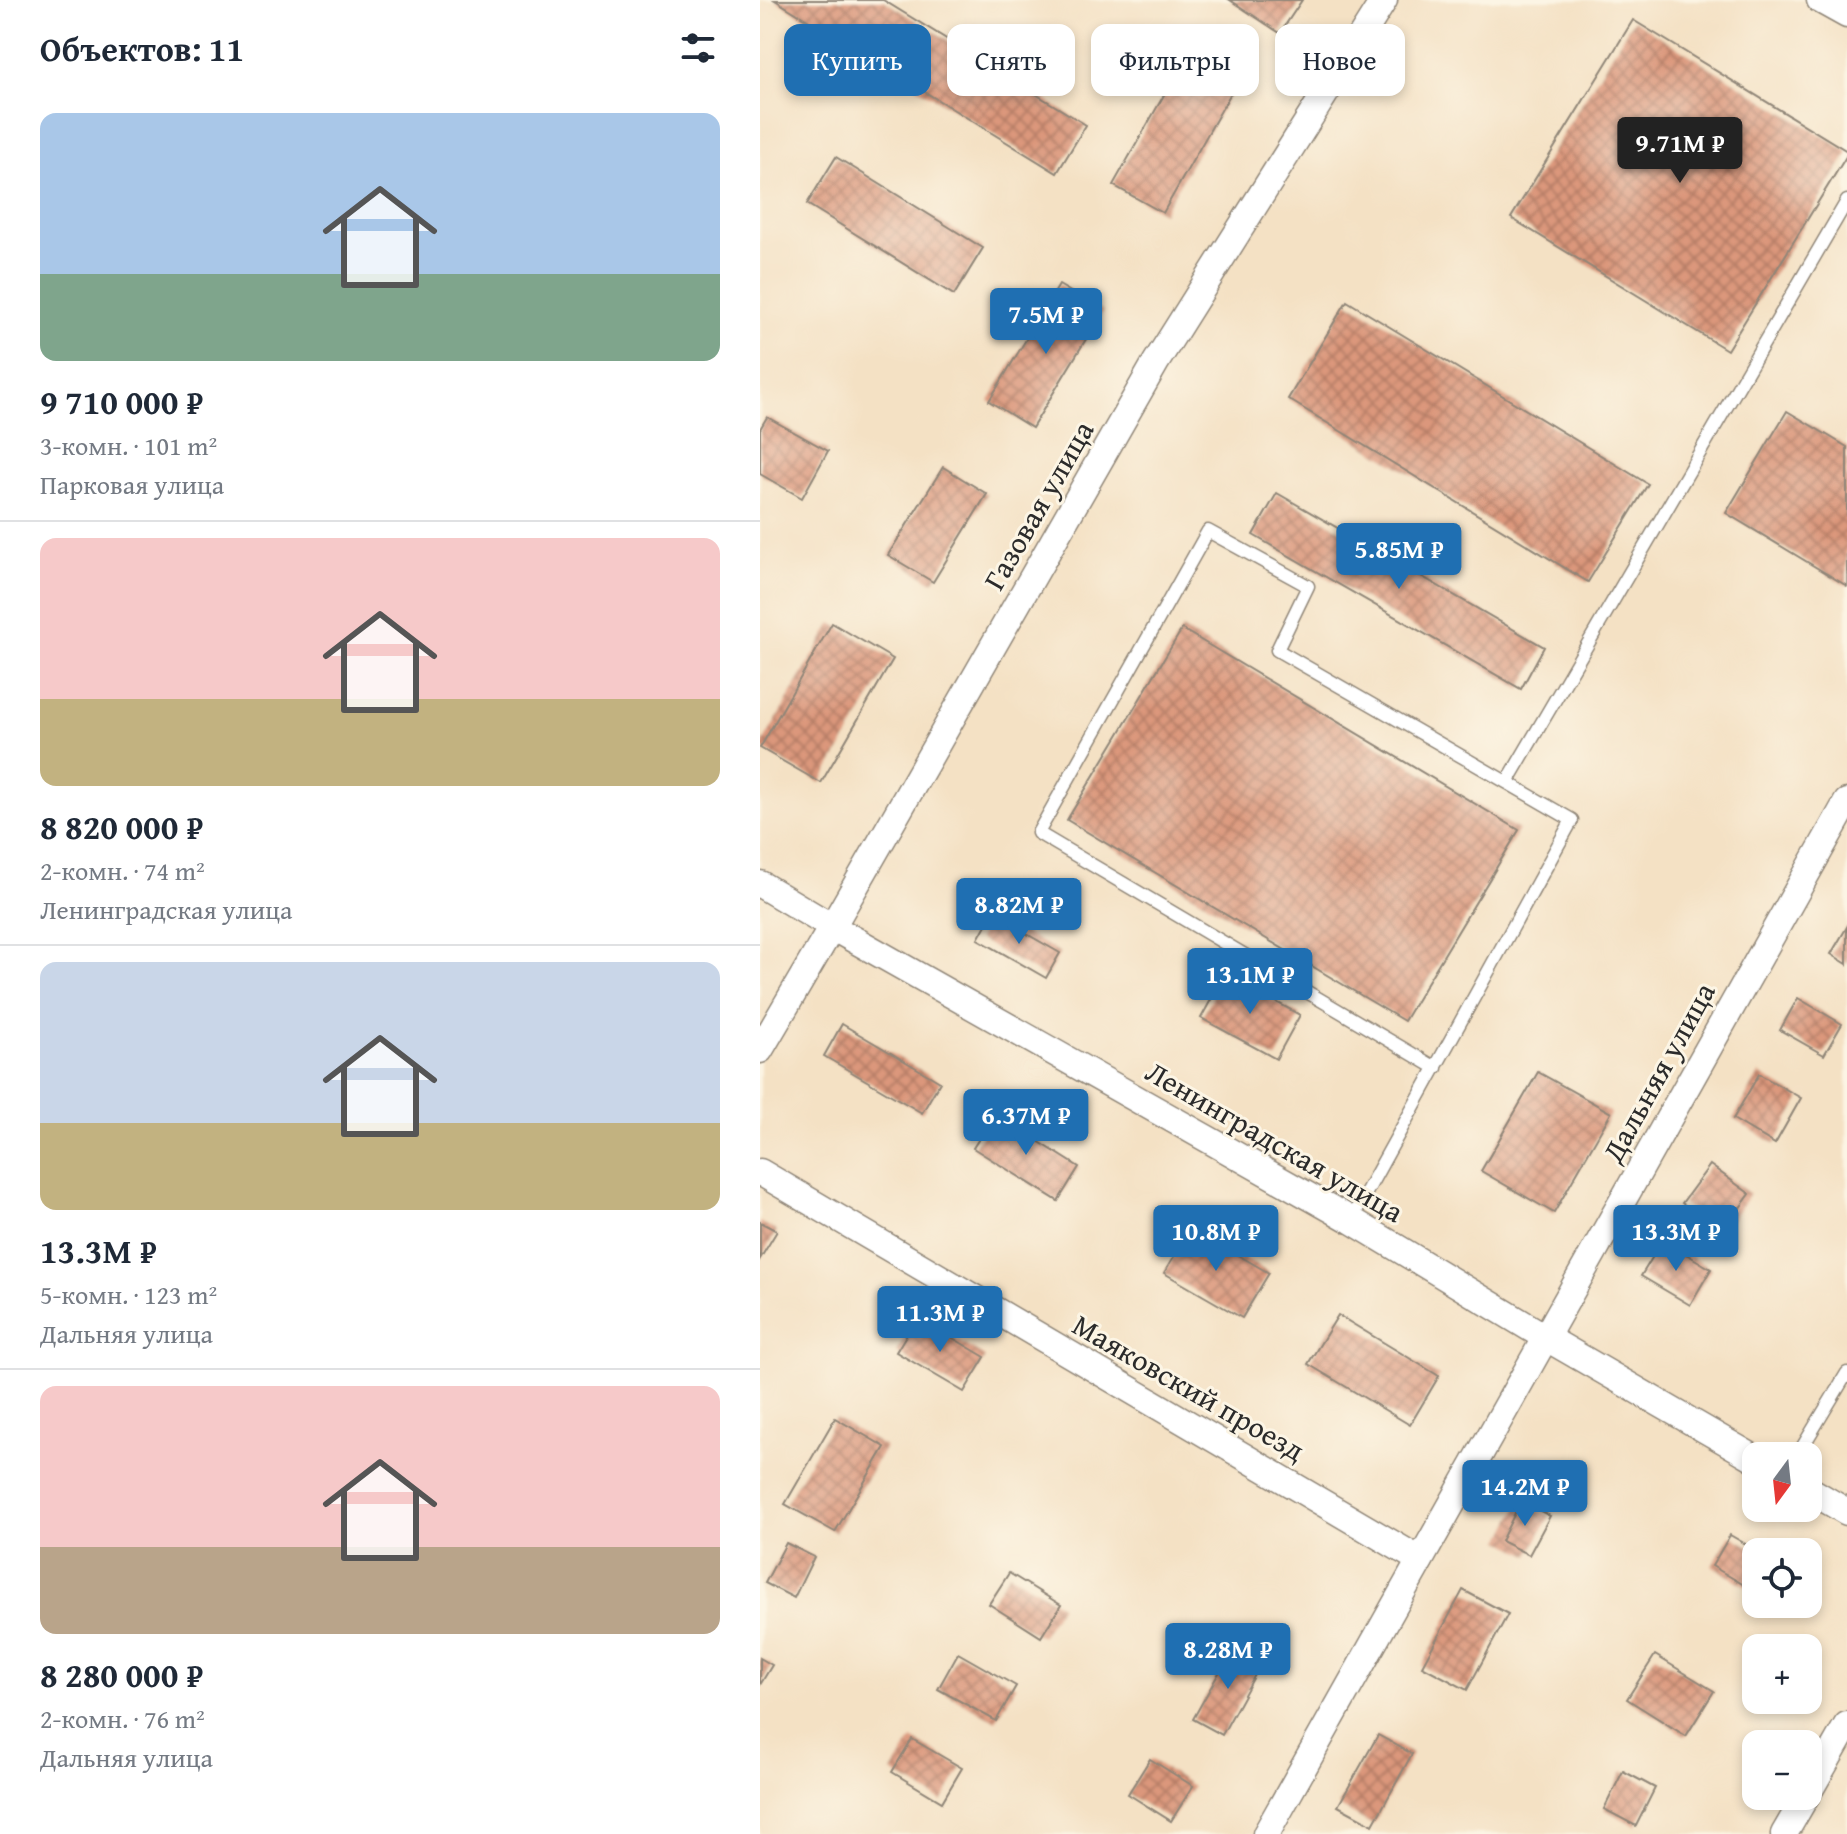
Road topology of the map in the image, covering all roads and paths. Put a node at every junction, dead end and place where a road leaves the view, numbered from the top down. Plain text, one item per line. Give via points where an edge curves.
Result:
1 (1384, 0) edge
2 (1820, 0) edge
3 (1847, 15) edge
4 (1847, 201) edge
5 (1507, 782) junction
6 (1847, 802) edge
7 (760, 884) edge
8 (832, 927) junction
9 (760, 1050) edge
10 (1436, 1068) junction
11 (760, 1172) edge
12 (1351, 1220) junction
13 (1545, 1337) junction
14 (1847, 1373) edge
15 (1805, 1442) edge
16 (1742, 1451) edge
17 (1822, 1497) edge
18 (1847, 1512) edge
19 (1420, 1560) junction
20 (1847, 1725) edge
21 (1822, 1768) edge
22 (1798, 1810) edge
23 (1266, 1834) edge
24 (1784, 1834) edge

1 - 8 street, Газовая улица via 1156,362
2 - 3 street
4 - 5 lane
5 - 10 lane via 1572,820
5 - 10 lane via 1277,650 1308,586 1208,531 1038,833
6 - 13 street, Дальняя улица
7 - 8 street, Ленинградская улица
8 - 9 street, Газовая улица
8 - 12 street, Ленинградская улица
10 - 12 lane
11 - 19 street, Маяковский проезд
12 - 13 street, Ленинградская улица
13 - 16 street, Ленинградская улица
13 - 19 street, Дальняя улица
14 - 15 lane
17 - 18 street
19 - 23 street, Дальняя улица
20 - 21 street
22 - 24 street

